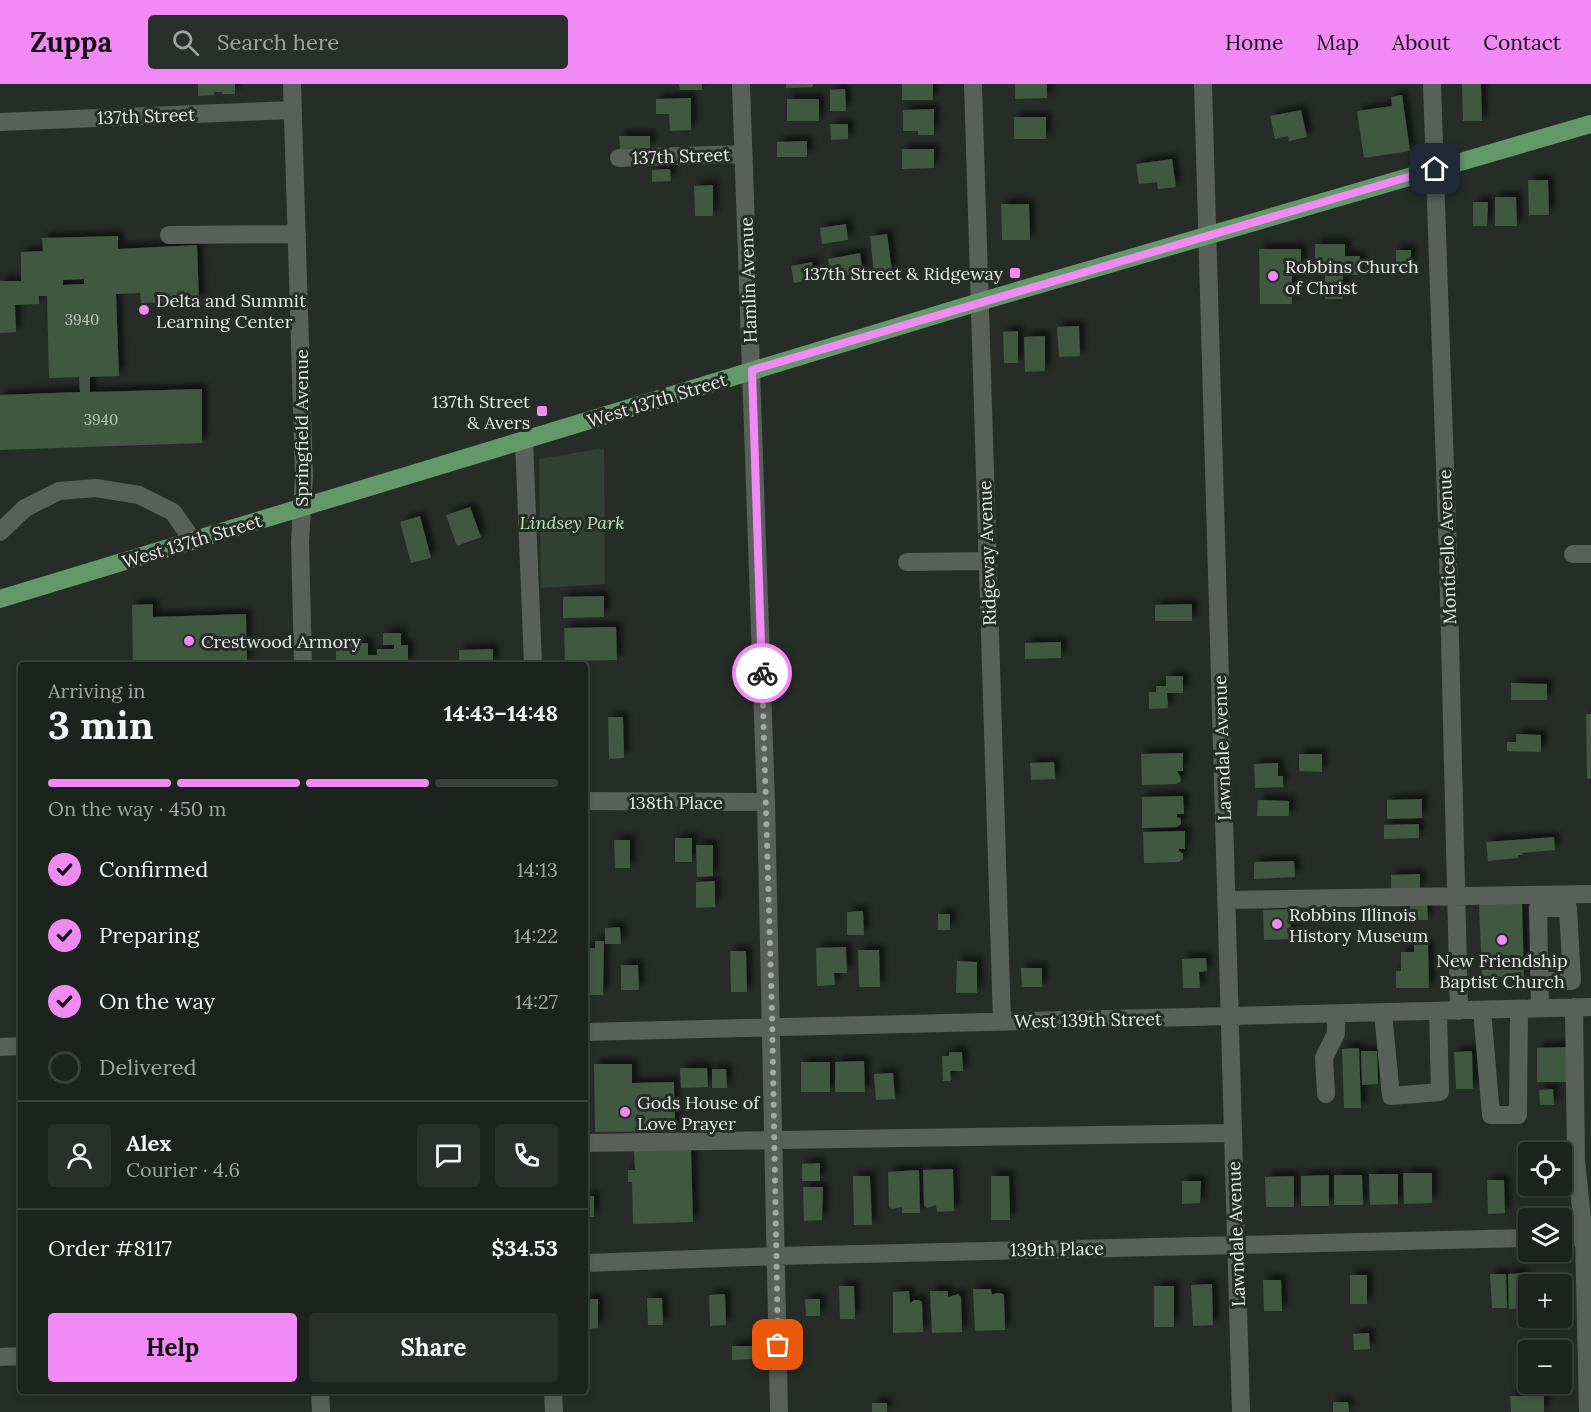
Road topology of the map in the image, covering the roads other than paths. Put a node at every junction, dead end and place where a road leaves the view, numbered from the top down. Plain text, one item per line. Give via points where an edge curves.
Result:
1 (292, 84) edge
2 (741, 84) edge
3 (973, 84) edge
4 (1203, 84) edge
5 (1432, 84) edge
6 (293, 110) junction
7 (0, 122) edge
8 (1591, 124) edge
9 (743, 154) junction
10 (619, 158) dead end
11 (1435, 169) junction
12 (297, 234) junction
13 (169, 235) dead end
14 (1207, 237) junction
15 (980, 302) junction
16 (752, 370) junction
17 (524, 441) junction
18 (302, 508) junction
19 (0, 532) edge
20 (193, 541) junction
21 (988, 561) junction
22 (907, 562) dead end
23 (0, 599) edge
24 (303, 662) edge
25 (533, 662) edge
26 (588, 801) edge
27 (766, 802) junction
28 (1591, 894) edge
29 (1456, 896) junction
30 (1227, 900) junction
31 (1539, 981) dead end
32 (1583, 1007) edge
33 (1540, 1008) junction
34 (1519, 1009) junction
35 (1482, 1010) junction
36 (1438, 1011) junction
37 (1459, 1011) junction
38 (1383, 1013) junction
39 (1336, 1014) junction
40 (1230, 1017) junction
41 (1002, 1022) junction
42 (772, 1028) junction
43 (588, 1032) edge
44 (18, 1046) edge
45 (0, 1047) edge
46 (1326, 1094) dead end
47 (1233, 1133) junction
48 (774, 1140) junction
49 (588, 1143) edge
50 (1588, 1236) edge
51 (1572, 1237) edge
52 (1518, 1238) edge
53 (1237, 1245) junction
54 (776, 1256) junction
55 (588, 1263) edge
56 (18, 1356) edge
57 (0, 1357) edge
58 (320, 1394) edge
59 (553, 1394) edge
60 (321, 1412) edge
61 (554, 1412) edge
62 (779, 1412) edge
63 (1241, 1412) edge
64 (1588, 1412) edge

1 - 6 street, Springfield Avenue
2 - 9 street, Hamlin Avenue
3 - 15 street, Ridgeway Avenue
4 - 14 street, Lawndale Avenue
5 - 11 street, Monticello Avenue
6 - 7 street, 137th Street
6 - 12 street, Springfield Avenue
8 - 11 main road, West 137th Street
9 - 10 street, 137th Street
9 - 16 street, Hamlin Avenue
11 - 14 main road, West 137th Street
11 - 29 street, Monticello Avenue
12 - 13 street
12 - 18 street, Springfield Avenue
14 - 15 main road, West 137th Street
14 - 30 street, Lawndale Avenue
15 - 16 main road, West 137th Street
15 - 21 street, Ridgeway Avenue
16 - 17 main road, West 137th Street
16 - 27 street, Hamlin Avenue
17 - 18 main road, West 137th Street
17 - 25 street
18 - 20 main road, West 137th Street
18 - 24 street, Springfield Avenue
19 - 20 street via 25,508 59,491 96,488 139,495 173,512
20 - 23 main road, West 137th Street
21 - 22 street
21 - 41 street, Ridgeway Avenue
26 - 27 street, 138th Place
27 - 42 street, Hamlin Avenue
28 - 29 street
29 - 30 street
29 - 37 street, Monticello Avenue
30 - 40 street, Lawndale Avenue
31 - 33 street
32 - 33 street, West 139th Street
32 - 50 street via 1576,1161
33 - 34 street, West 139th Street
34 - 35 street, West 139th Street
34 - 35 street via 1518,1115 1491,1115
35 - 37 street, West 139th Street
36 - 37 street, West 139th Street
36 - 38 street, West 139th Street
36 - 38 street via 1440,1092 1391,1096
38 - 39 street, West 139th Street
39 - 40 street, West 139th Street
39 - 46 street via 1336,1033 1324,1058
40 - 41 street, West 139th Street
40 - 47 street, Lawndale Avenue
41 - 42 street, West 139th Street
42 - 43 street, West 139th Street
42 - 48 street, Hamlin Avenue
44 - 45 street
47 - 48 street
47 - 53 street, Lawndale Avenue
48 - 49 street
48 - 54 street, Hamlin Avenue
50 - 51 street
50 - 64 street
52 - 53 street, 139th Place
53 - 54 street, 139th Place
53 - 63 street, Lawndale Avenue
54 - 55 street, 139th Place
54 - 62 street, Hamlin Avenue
56 - 57 street
58 - 60 street
59 - 61 street

